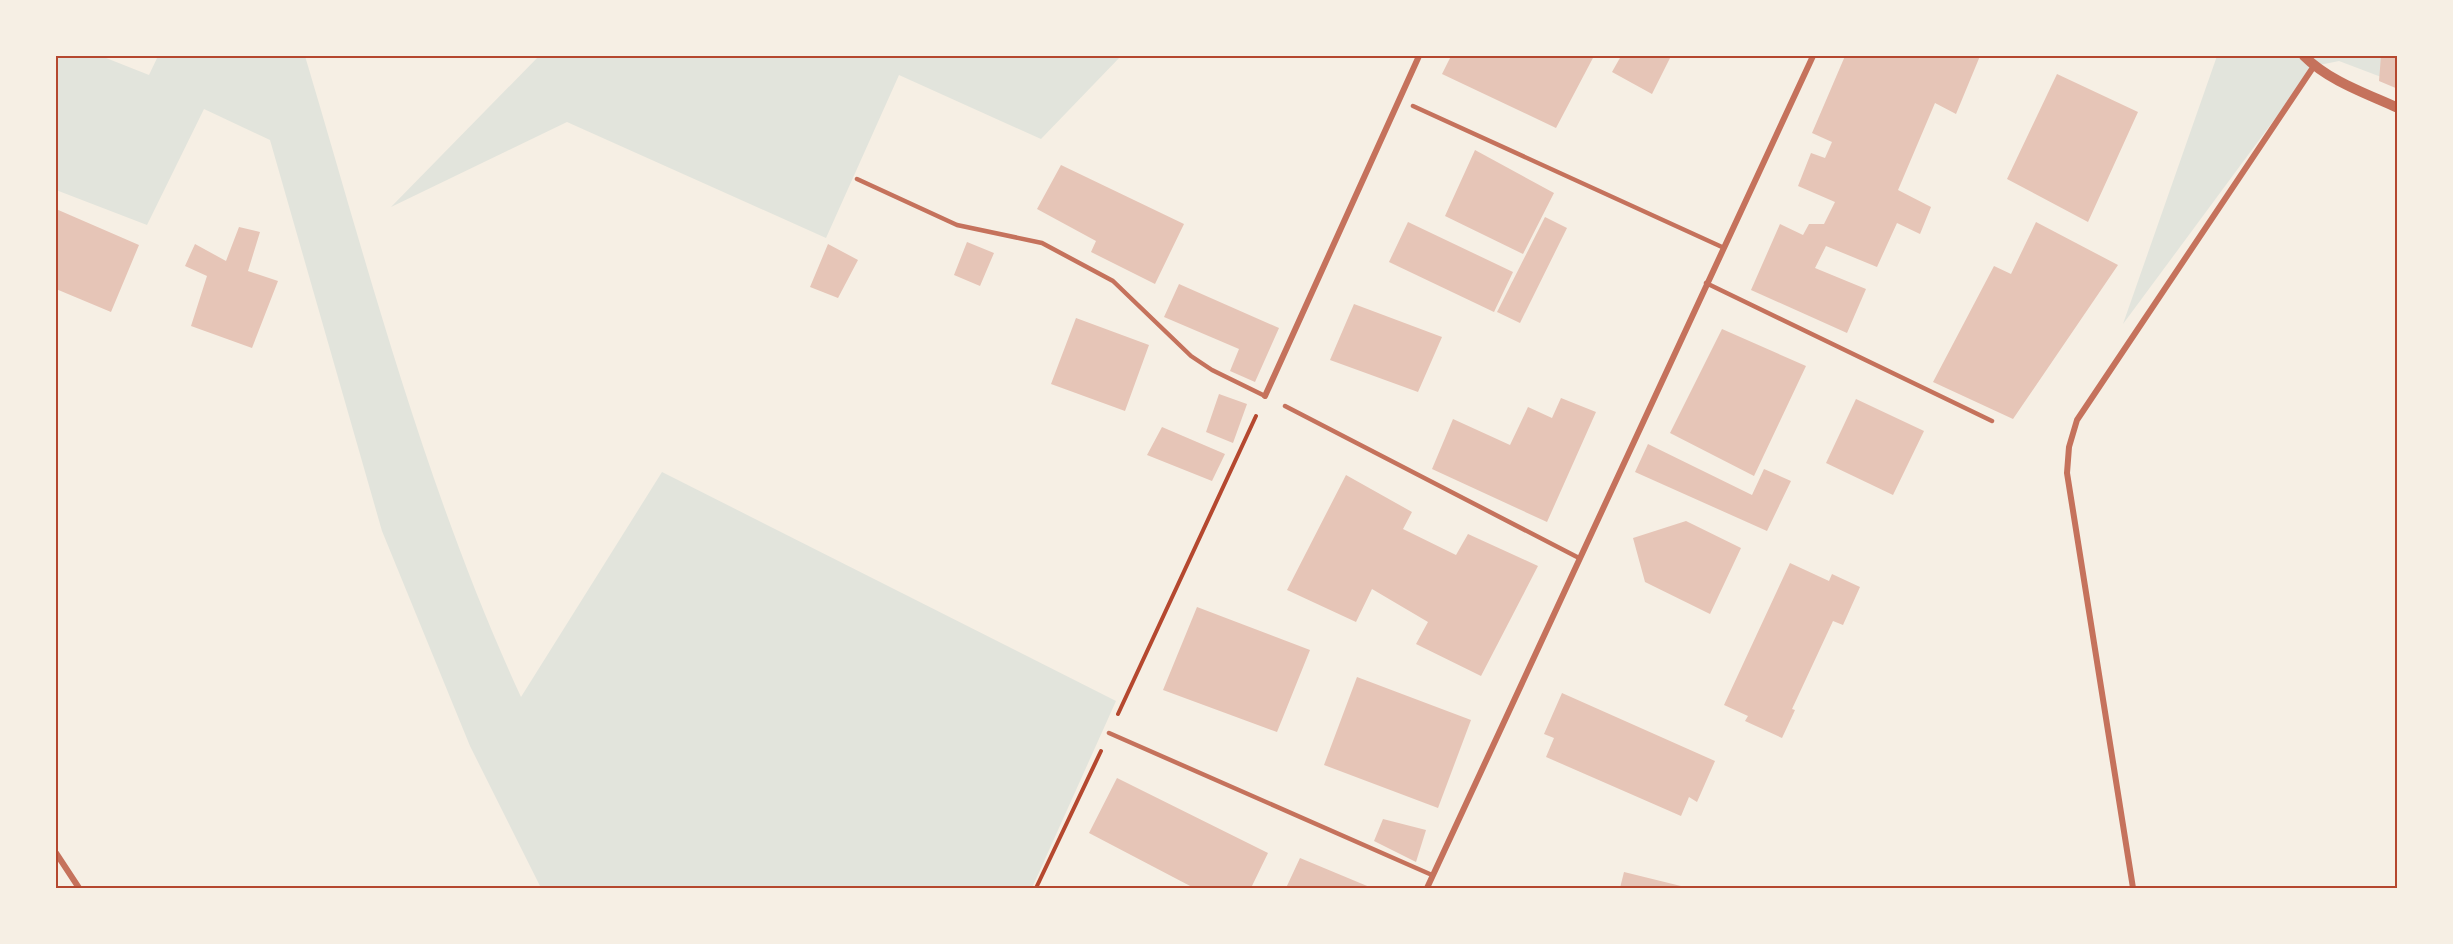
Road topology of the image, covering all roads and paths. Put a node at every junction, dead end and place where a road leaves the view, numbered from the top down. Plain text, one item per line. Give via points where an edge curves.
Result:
1 (1419, 56) edge
2 (1813, 56) edge
3 (2304, 56) edge
4 (2314, 66) junction
5 (1413, 106) dead end
6 (2397, 108) edge
7 (857, 179) dead end
8 (1722, 247) junction
9 (1706, 283) junction
10 (1265, 396) junction
11 (1285, 406) dead end
12 (1992, 420) dead end
13 (1579, 558) junction
14 (1109, 733) junction
15 (56, 853) edge
16 (1432, 875) junction
17 (79, 888) edge
18 (1036, 888) edge
19 (1427, 888) edge
20 (2133, 888) edge

1 - 10 street
2 - 8 street
3 - 4 street
4 - 6 street
4 - 20 street via 2077,420 2069,447 2067,473
5 - 8 lane
7 - 10 lane via 957,225 1042,243 1113,281 1191,356
8 - 9 street
9 - 12 lane
9 - 13 street
10 - 14 path
11 - 13 lane
13 - 16 street
14 - 16 lane
14 - 18 path
15 - 17 street
16 - 19 street

